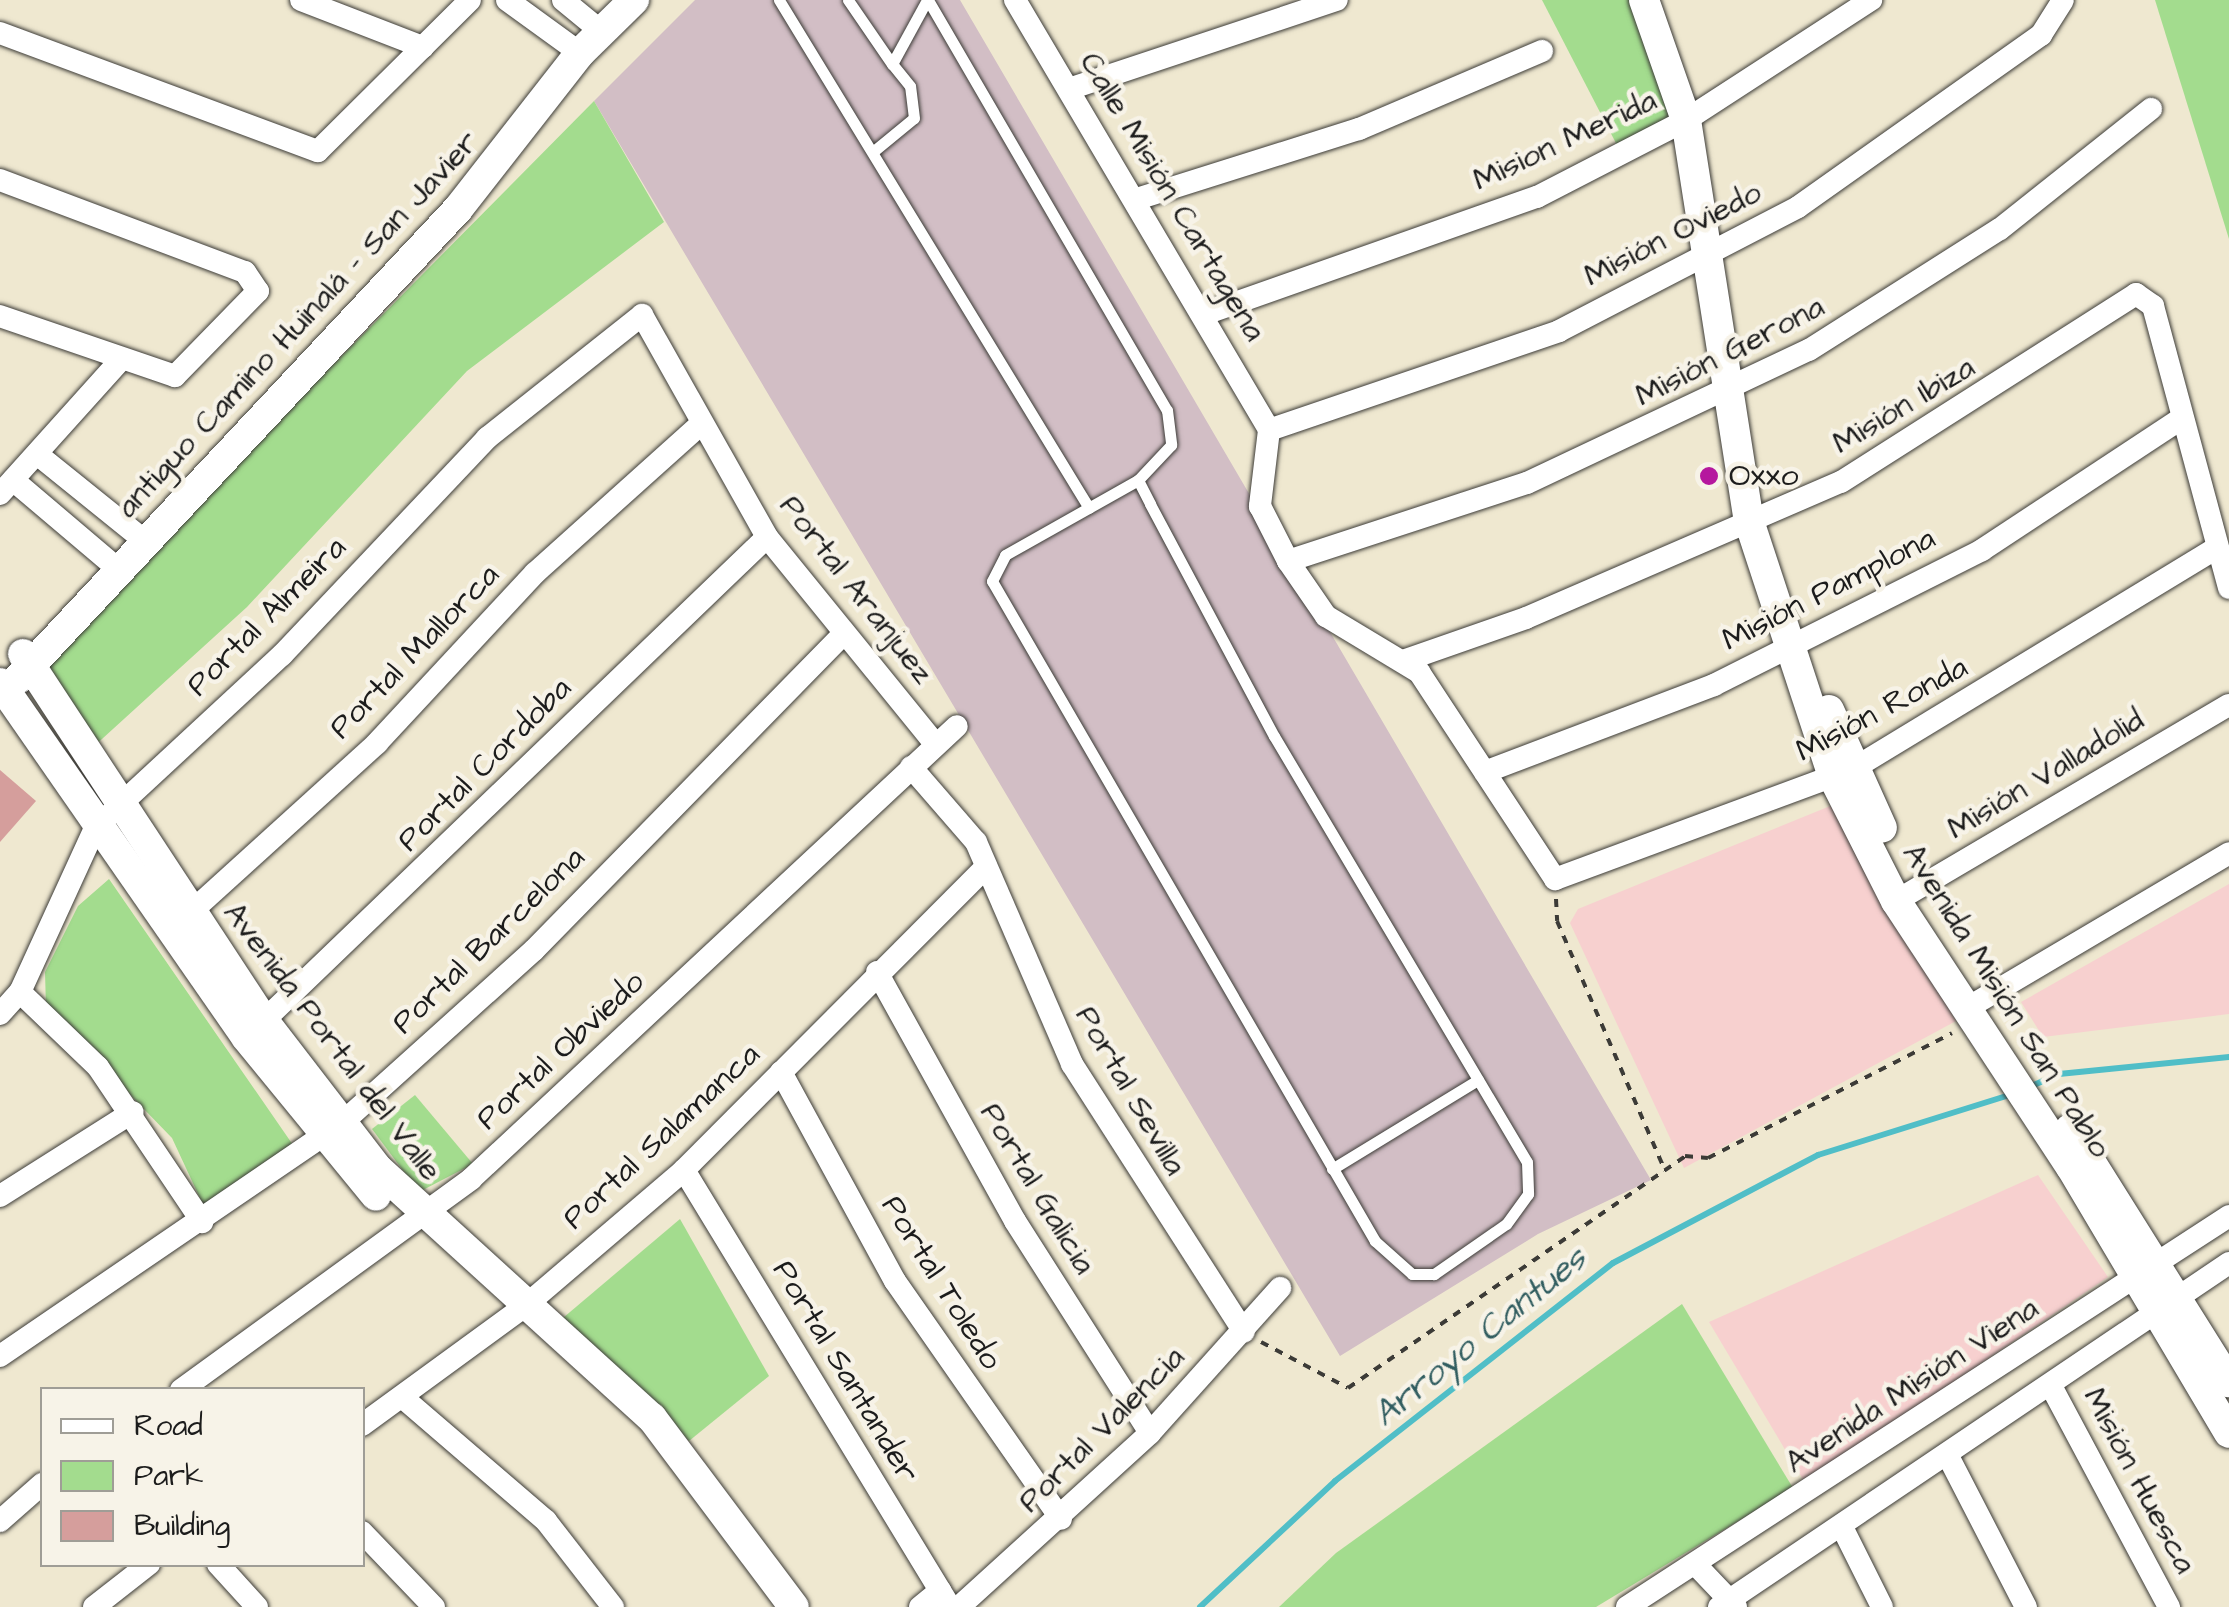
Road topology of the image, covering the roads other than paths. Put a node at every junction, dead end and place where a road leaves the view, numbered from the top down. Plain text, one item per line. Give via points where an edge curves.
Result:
1 (301, 0) edge
2 (470, 0) edge
3 (507, 0) edge
4 (563, 0) edge
5 (634, 0) edge
6 (779, 0) edge
7 (848, 0) edge
8 (927, 0) edge
9 (1015, 0) edge
10 (1337, 0) edge
11 (1644, 0) edge
12 (1661, 0) edge
13 (1871, 0) edge
14 (2063, 6) edge
15 (540, 25) junction
16 (589, 30) edge
17 (0, 33) edge
18 (423, 47) junction
19 (1542, 51) dead end
20 (892, 64) junction
21 (1072, 88) junction
22 (2151, 109) dead end
23 (1695, 114) junction
24 (875, 150) junction
25 (0, 180) edge
26 (1140, 198) junction
27 (1715, 248) junction
28 (1207, 312) junction
29 (642, 315) joint
30 (0, 316) edge
31 (120, 362) junction
32 (1736, 387) junction
33 (2180, 420) junction
34 (702, 424) junction
35 (1269, 430) junction
36 (37, 454) junction
37 (1138, 480) junction
38 (7, 487) edge
39 (1090, 508) junction
40 (1757, 518) junction
41 (767, 537) junction
42 (141, 538) junction
43 (2216, 548) junction
44 (1288, 561) junction
45 (114, 566) junction
46 (2229, 588) edge
47 (842, 635) junction
48 (1792, 646) junction
49 (26, 660) junction
50 (1406, 660) junction
51 (2, 686) edge
52 (2229, 704) edge
53 (957, 726) dead end
54 (935, 744) junction
55 (911, 767) junction
56 (1484, 772) junction
57 (1843, 773) junction
58 (118, 803) junction
59 (96, 828) junction
60 (2229, 853) edge
61 (984, 870) junction
62 (1904, 896) junction
63 (183, 920) junction
64 (876, 972) junction
65 (20, 992) junction
66 (1973, 1005) junction
67 (0, 1014) edge
68 (255, 1028) junction
69 (781, 1072) junction
70 (1478, 1080) junction
71 (133, 1112) junction
72 (333, 1129) junction
73 (1332, 1168) junction
74 (684, 1170) junction
75 (0, 1196) edge
76 (2229, 1216) edge
77 (202, 1222) junction
78 (413, 1222) junction
79 (2229, 1263) edge
80 (2148, 1269) junction
81 (1280, 1288) dead end
82 (2170, 1303) junction
83 (517, 1312) junction
84 (1244, 1332) junction
85 (0, 1356) edge
86 (2051, 1386) junction
87 (185, 1387) edge
88 (2224, 1393) edge
89 (402, 1398) junction
90 (365, 1423) edge
91 (1150, 1433) junction
92 (1948, 1458) junction
93 (40, 1486) edge
94 (1060, 1518) junction
95 (0, 1520) edge
96 (1842, 1527) junction
97 (365, 1535) edge
98 (1696, 1565) junction
99 (145, 1567) edge
100 (221, 1567) edge
101 (945, 1599) edge
102 (1729, 1605) edge
103 (94, 1607) edge
104 (257, 1607) edge
105 (434, 1607) edge
106 (612, 1607) edge
107 (772, 1607) edge
108 (794, 1607) edge
109 (920, 1607) edge
110 (958, 1607) edge
111 (1627, 1607) edge
112 (1882, 1607) edge
113 (2026, 1607) edge
114 (2169, 1607) edge

1 - 18 street
2 - 18 street
3 - 15 street
4 - 15 street
4 - 16 street
5 - 16 street
6 - 24 lane
7 - 20 lane
8 - 20 lane
8 - 37 lane via 1167,410 1171,445
9 - 21 street, Calle Misión Cartagena
10 - 21 street
11 - 23 street, Avenida Misión San Pablo
12 - 23 street, Avenida Misión San Pablo
13 - 23 street, Mision Merida
14 - 27 street, Misión Oviedo via 1846,176
15 - 16 street
16 - 42 street via 443,207
17 - 18 street via 318,151
19 - 26 street via 1359,129
20 - 24 lane via 910,86 914,118
21 - 26 street, Calle Misión Cartagena
22 - 32 street, Misión Gerona via 1927,280
23 - 27 street, Avenida Misión San Pablo
23 - 28 street, Mision Merida via 1537,197
24 - 39 lane
25 - 31 street via 258,281 184,372
26 - 28 street, Calle Misión Cartagena
27 - 32 street, Avenida Misión San Pablo
27 - 35 street, Misión Oviedo via 1494,358
28 - 35 street, Calle Misión Cartagena
29 - 34 street, Portal Aranjuez
29 - 58 street, Portal Almeira via 487,438 282,654
30 - 31 street
31 - 36 street
32 - 40 street, Avenida Misión San Pablo
32 - 44 street, Misión Gerona via 1527,483
33 - 40 street, Misión Ibiza via 2144,294 1906,445
33 - 43 street
33 - 48 street, Misión Pamplona via 1982,550
34 - 41 street, Portal Aranjuez
34 - 63 street, Portal Mallorca via 535,573 377,743
35 - 44 street via 1260,506
36 - 38 street
36 - 42 street
37 - 39 lane
37 - 70 lane via 1274,736
38 - 45 street
39 - 73 lane via 1006,555 992,582
40 - 48 street, Avenida Misión San Pablo
40 - 50 street, Misión Ibiza
41 - 47 street, Portal Aranjuez
41 - 68 street, Portal Cordoba
42 - 45 street
43 - 46 street
43 - 57 street, Misión Ronda
44 - 50 street via 1326,616
45 - 49 street
47 - 54 street, Portal Aranjuez
47 - 72 street, Portal Barcelona via 534,950
48 - 56 street, Misión Pamplona
48 - 57 street, Avenida Misión San Pablo
49 - 51 street
49 - 58 street, Avenida Portal del Valle
50 - 56 street
51 - 59 street, Avenida Portal del Valle
52 - 62 street, Misión Valladolid
53 - 54 street, Portal Obviedo
54 - 55 street, Portal Obviedo
55 - 61 street, Portal Sevilla via 968,830
55 - 78 street, Portal Obviedo via 583,1080
56 - 57 street, Misión Ronda via 1555,879
57 - 62 street, Avenida Misión San Pablo
58 - 59 street, Portal Almeira
58 - 63 street, Avenida Portal del Valle
59 - 63 street, Avenida Portal del Valle
59 - 65 street, Portal Almeira
60 - 66 street
61 - 64 street, Portal Salamanca
61 - 84 street, Portal Sevilla via 1082,1081
62 - 66 street, Avenida Misión San Pablo
63 - 68 street, Avenida Portal del Valle
64 - 69 street, Portal Salamanca
64 - 91 street, Portal Galicia via 1015,1221
65 - 67 street, Portal Almeira
65 - 71 street
66 - 80 street, Avenida Misión San Pablo
68 - 72 street, Avenida Portal del Valle
69 - 74 street, Portal Salamanca
69 - 94 street, Portal Toledo via 895,1282
70 - 73 lane
70 - 73 lane via 1531,1178 1506,1224 1474,1250 1434,1274 1412,1274 1375,1241
71 - 75 street
71 - 77 street
72 - 77 street, Portal Barcelona
72 - 78 street, Avenida Portal del Valle
74 - 83 street, Portal Salamanca
74 - 101 street, Portal Santander
76 - 80 street, Avenida Misión Viena
77 - 85 street, Portal Barcelona
78 - 83 street, Avenida Portal del Valle
78 - 87 street, Portal Obviedo
79 - 82 street
80 - 82 street, Avenida Misión San Pablo
80 - 98 street, Avenida Misión Viena
81 - 84 street, Portal Valencia
82 - 86 street
82 - 88 street, Avenida Misión San Pablo
83 - 89 street, Portal Salamanca
83 - 107 street, Avenida Portal del Valle via 635,1424
83 - 108 street, Avenida Portal del Valle via 666,1432
84 - 91 street, Portal Valencia
86 - 92 street
86 - 114 street, Misión Huesca
89 - 90 street, Portal Salamanca
89 - 106 street via 546,1522
91 - 94 street, Portal Valencia
92 - 96 street
92 - 113 street
93 - 95 street
94 - 110 street, Portal Valencia
96 - 102 street
96 - 112 street
97 - 105 street
98 - 102 street
98 - 111 street, Avenida Misión Viena
99 - 103 street
100 - 104 street
101 - 109 street

